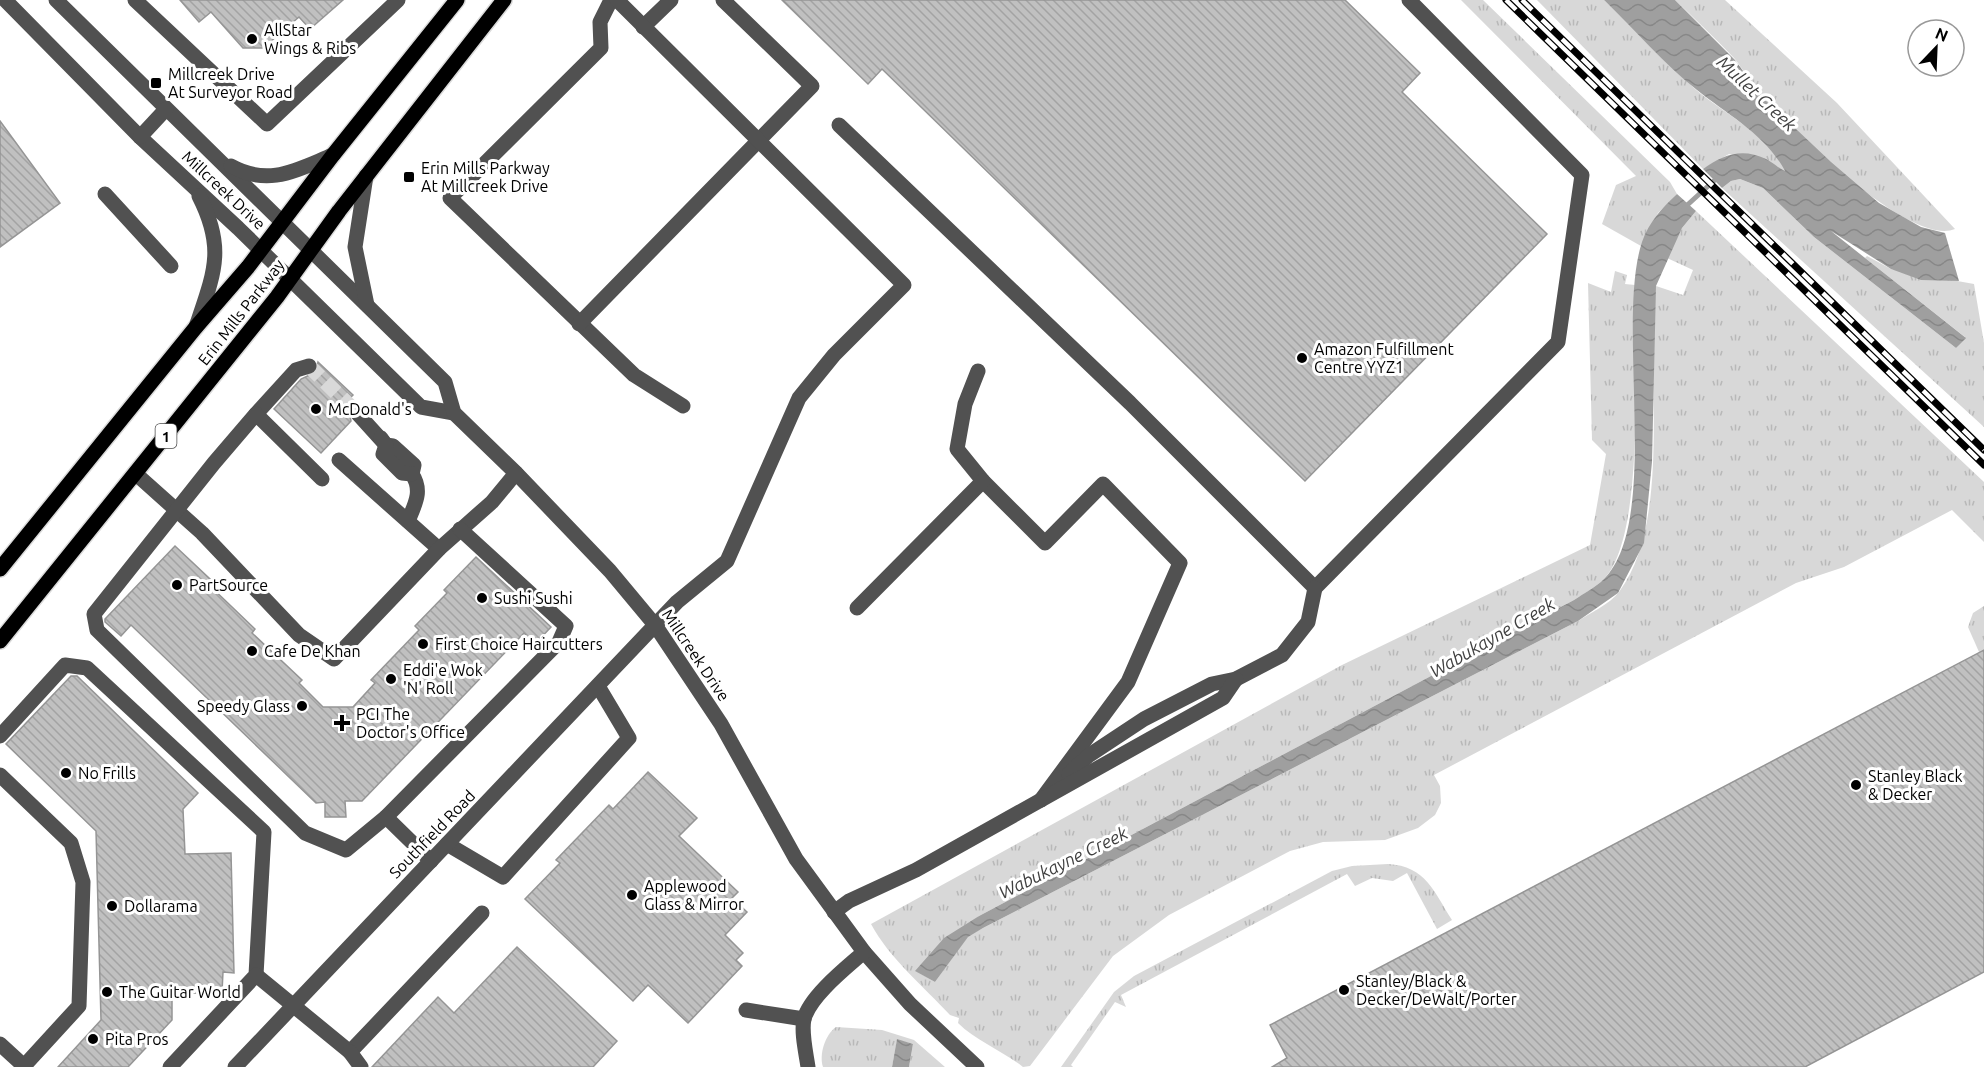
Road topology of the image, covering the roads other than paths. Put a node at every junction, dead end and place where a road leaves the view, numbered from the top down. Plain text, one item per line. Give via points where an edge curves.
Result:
1 (5, 0) edge
2 (56, 0) edge
3 (135, 0) edge
4 (398, 0) edge
5 (457, 0) edge
6 (504, 0) edge
7 (611, 0) edge
8 (617, 0) edge
9 (671, 0) edge
10 (723, 0) edge
11 (1409, 0) edge
12 (644, 27) junction
13 (166, 110) junction
14 (839, 125) dead end
15 (140, 137) junction
16 (759, 141) junction
17 (333, 155) junction
18 (214, 156) junction
19 (366, 176) junction
20 (193, 185) junction
21 (105, 195) dead end
22 (283, 222) junction
23 (261, 250) junction
24 (311, 250) junction
25 (171, 266) dead end
26 (290, 279) junction
27 (368, 305) junction
28 (579, 324) junction
29 (196, 327) junction
30 (309, 366) dead end
31 (978, 371) dead end
32 (683, 405) dead end
33 (454, 413) junction
34 (256, 414) junction
35 (358, 414) tunnel mouth
36 (339, 460) dead end
37 (516, 473) junction
38 (136, 474) junction
39 (322, 479) dead end
40 (982, 481) junction
41 (176, 511) junction
42 (408, 521) junction
43 (460, 529) junction
44 (439, 549) junction
45 (0, 569) edge
46 (1315, 588) junction
47 (857, 608) dead end
48 (655, 625) junction
49 (0, 641) edge
50 (598, 686) junction
51 (0, 736) edge
52 (0, 775) edge
53 (1041, 800) junction
54 (386, 817) junction
55 (447, 844) junction
56 (431, 861) junction
57 (834, 912) junction
58 (482, 914) dead end
59 (864, 951) junction
60 (256, 975) junction
61 (295, 1004) junction
62 (746, 1010) dead end
63 (804, 1019) junction
64 (0, 1044) edge
65 (350, 1052) junction
66 (23, 1066) edge
67 (170, 1067) edge
68 (235, 1067) edge
69 (361, 1067) edge
70 (807, 1067) edge
71 (977, 1067) edge

1 - 15 street, Millcreek Drive
2 - 13 street, Millcreek Drive
3 - 4 street via 267,123
5 - 17 main road, Erin Mills Parkway
6 - 19 main road, Erin Mills Parkway / 1
7 - 28 street via 600,22 601,48 450,198
8 - 12 street
9 - 12 street
10 - 16 street via 812,86
11 - 46 street via 1582,175 1558,342
12 - 16 street
13 - 15 street
13 - 18 street, Millcreek Drive
14 - 46 street via 1130,403
15 - 20 street, Millcreek Drive
16 - 28 street
16 - 48 street, Southfield Road via 904,285 834,355 799,398 727,561
17 - 18 street via 266,177 247,174
17 - 22 main road, Erin Mills Parkway
18 - 22 street, Millcreek Drive
19 - 24 main road, Erin Mills Parkway / 1
19 - 27 street via 355,247
20 - 23 street, Millcreek Drive
20 - 29 street via 209,217 215,254 213,274
21 - 25 street
22 - 23 main road, Erin Mills Parkway
22 - 24 street, Millcreek Drive
23 - 26 street, Millcreek Drive
23 - 29 main road, Erin Mills Parkway
24 - 26 main road, Erin Mills Parkway / 1
24 - 27 street, Millcreek Drive
26 - 33 street, Millcreek Drive via 421,407
26 - 38 main road, Erin Mills Parkway / 1
27 - 33 street, Millcreek Drive via 445,382
28 - 32 street via 634,375
29 - 45 main road, Erin Mills Parkway
30 - 34 street via 296,370
31 - 40 street via 965,404 957,449
33 - 37 street, Millcreek Drive
34 - 39 street
34 - 41 street
35 - 42 street via 386,445 393,446 414,465 412,474 419,484
36 - 42 street
37 - 43 street via 492,502
37 - 48 street, Millcreek Drive via 610,571
38 - 41 street
38 - 49 main road, Erin Mills Parkway / 1
40 - 47 street
40 - 53 street via 1046,543 1103,484 1180,562 1128,682
41 - 44 street via 300,635 334,659
41 - 54 street via 94,614 97,630 305,833 346,850
42 - 44 street
43 - 44 street
43 - 54 street via 566,626 559,642
46 - 53 street via 1308,622 1282,655 1236,679 1223,698
48 - 50 street, Southfield Road
48 - 57 street, Millcreek Drive via 721,724 796,859
50 - 55 street, Southfield Road
50 - 55 street via 629,738 503,877
51 - 60 street via 65,665 87,668 264,832
52 - 66 street via 71,843 83,882 79,1006
53 - 57 street
54 - 56 street
55 - 56 street, Southfield Road
56 - 61 street, Southfield Road
57 - 59 street, Millcreek Drive
58 - 65 street
59 - 63 street via 816,1000
59 - 71 street, Millcreek Drive via 910,1004
60 - 61 street
60 - 67 street
61 - 65 street
61 - 68 street, Southfield Road
62 - 63 street
63 - 70 street
64 - 66 street
65 - 69 street

